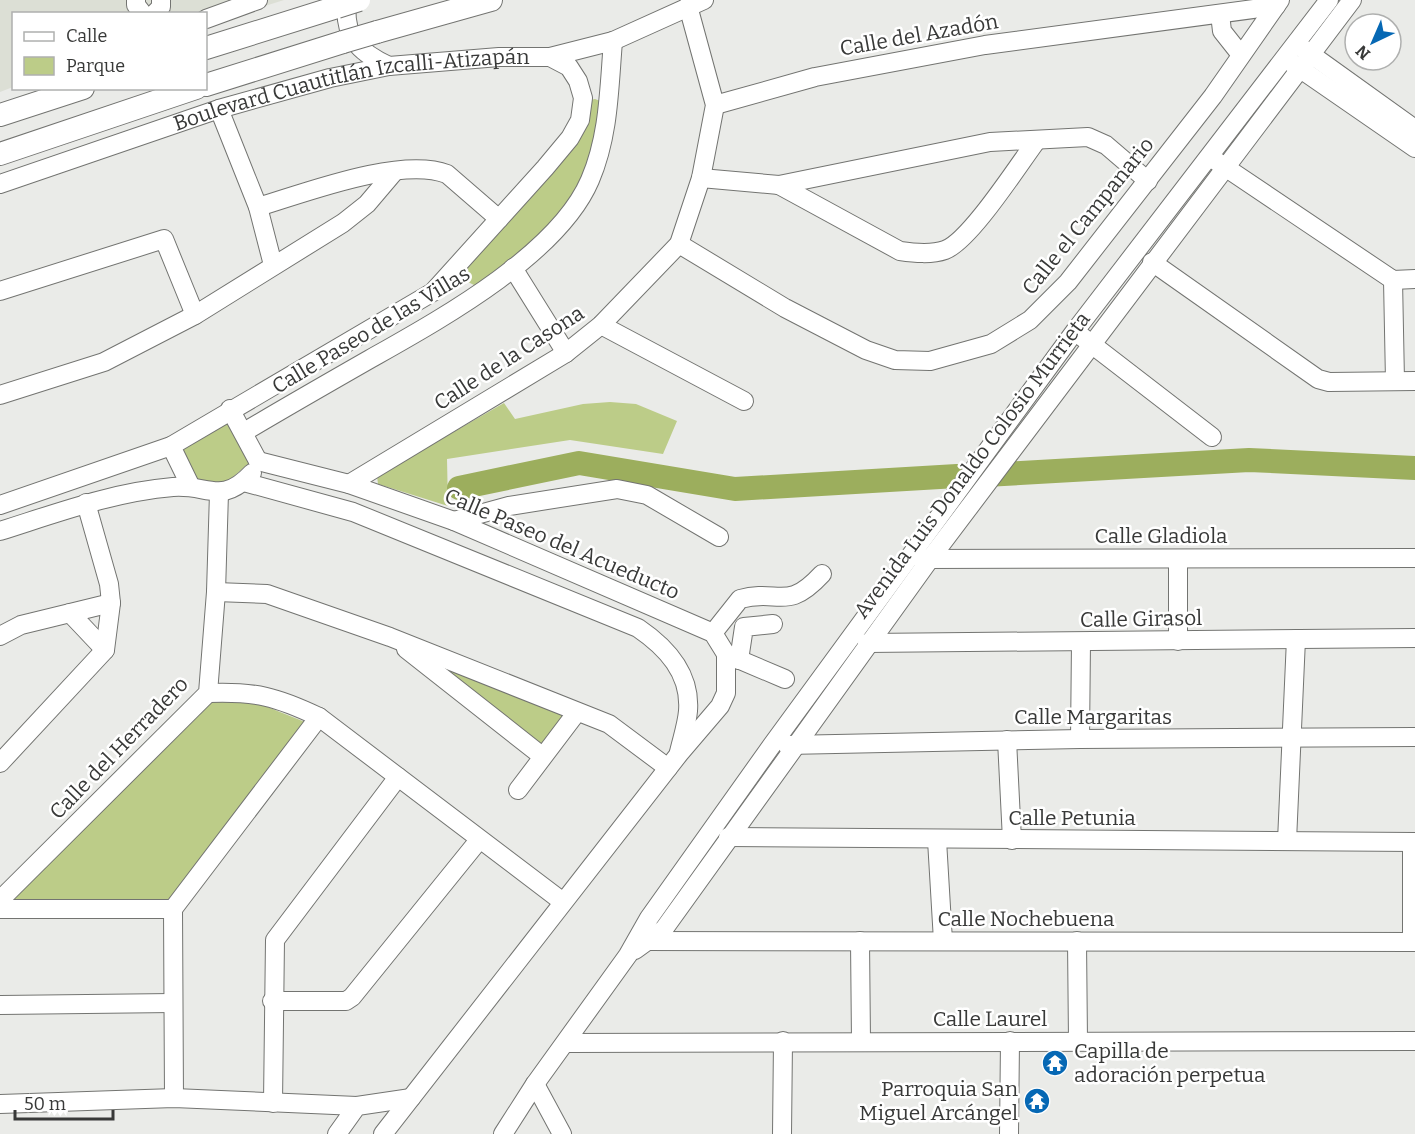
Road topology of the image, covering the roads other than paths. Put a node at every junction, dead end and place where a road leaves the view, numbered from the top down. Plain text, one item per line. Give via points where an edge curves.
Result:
1 (258, 0) edge
2 (359, 0) edge
3 (491, 0) edge
4 (1329, 0) edge
5 (1352, 0) edge
6 (696, 3) edge
7 (1278, 3) edge
8 (342, 4) edge
9 (1220, 14) junction
10 (207, 19) edge
11 (613, 41) junction
12 (207, 48) edge
13 (1241, 56) junction
14 (1297, 56) junction
15 (550, 57) junction
16 (389, 66) junction
17 (207, 85) edge
18 (77, 90) edge
19 (190, 90) edge
20 (583, 98) junction
21 (609, 99) junction
22 (715, 105) junction
23 (219, 109) junction
24 (0, 115) edge
25 (1415, 129) edge
26 (1037, 140) junction
27 (1415, 148) edge
28 (0, 154) edge
29 (1209, 157) junction
30 (1225, 167) junction
31 (395, 171) junction
32 (701, 178) junction
33 (1148, 181) junction
34 (0, 184) edge
35 (779, 185) junction
36 (258, 207) junction
37 (499, 219) junction
38 (679, 244) junction
39 (460, 262) junction
40 (1152, 262) junction
41 (273, 265) junction
42 (513, 268) junction
43 (1415, 279) edge
44 (1393, 280) junction
45 (0, 291) edge
46 (478, 293) junction
47 (195, 315) junction
48 (601, 325) junction
49 (1075, 331) junction
50 (1091, 344) junction
51 (566, 352) junction
52 (1395, 381) junction
53 (1415, 381) edge
54 (0, 395) edge
55 (744, 401) dead end
56 (230, 409) junction
57 (244, 432) junction
58 (1212, 437) dead end
59 (171, 446) junction
60 (258, 460) junction
61 (244, 482) junction
62 (349, 484) junction
63 (190, 485) junction
64 (219, 493) junction
65 (957, 494) junction
66 (974, 502) junction
67 (86, 503) junction
68 (0, 506) edge
69 (454, 521) junction
70 (0, 531) edge
71 (719, 537) dead end
72 (1415, 558) edge
73 (908, 559) junction
74 (930, 559) junction
75 (1178, 559) junction
76 (822, 574) dead end
77 (216, 592) junction
78 (111, 603) junction
79 (70, 613) junction
80 (773, 624) dead end
81 (706, 629) junction
82 (0, 636) edge
83 (390, 637) junction
84 (1415, 638) edge
85 (1296, 639) junction
86 (1178, 641) junction
87 (1081, 642) junction
88 (661, 643) junction
89 (867, 643) junction
90 (105, 650) junction
91 (732, 657) junction
92 (785, 679) dead end
93 (208, 693) junction
94 (577, 712) junction
95 (319, 717) junction
96 (1415, 737) edge
97 (1080, 739) junction
98 (1007, 740) junction
99 (1293, 740) junction
100 (772, 745) junction
101 (794, 745) junction
102 (543, 756) junction
103 (673, 760) junction
104 (0, 763) edge
105 (398, 777) junction
106 (518, 790) dead end
107 (728, 837) junction
108 (479, 840) junction
109 (937, 840) junction
110 (1012, 840) junction
111 (1287, 842) junction
112 (1414, 842) edge
113 (0, 900) edge
114 (563, 902) junction
115 (0, 909) edge
116 (173, 909) junction
117 (860, 941) junction
118 (943, 941) junction
119 (1077, 941) junction
120 (1414, 942) edge
121 (638, 946) junction
122 (272, 1001) junction
123 (173, 1003) junction
124 (0, 1005) edge
125 (783, 1041) junction
126 (861, 1041) junction
127 (1010, 1041) junction
128 (1078, 1041) junction
129 (1415, 1041) edge
130 (566, 1043) junction
131 (535, 1084) junction
132 (174, 1098) junction
133 (411, 1098) junction
134 (273, 1103) junction
135 (0, 1104) edge
136 (357, 1106) junction
137 (517, 1109) junction
138 (337, 1134) edge
139 (383, 1134) edge
140 (489, 1134) edge
141 (503, 1134) edge
142 (562, 1134) edge
143 (782, 1134) edge
144 (1009, 1134) edge

1 - 10 street
2 - 8 main road, bridge
3 - 17 main road, Boulevard Cuautitlán Izcalli-Atizapán, bridge
4 - 14 street, Avenida Luis Donaldo Colosio Murrieta
5 - 14 street, Avenida Luis Donaldo Colosio Murrieta
6 - 11 street, Boulevard Cuautitlán Izcalli-Atizapán
6 - 22 street, Calle de la Casona
7 - 9 street, Calle del Azadón
7 - 13 street, Calle el Campanario
8 - 12 main road
8 - 16 street via 355,43 367,56
9 - 13 street via 1222,31
9 - 22 street, Calle del Azadón via 986,45 815,76
11 - 15 street, Boulevard Cuautitlán Izcalli-Atizapán
11 - 21 street, Calle Paseo de las Villas
13 - 33 street, Calle el Campanario
14 - 25 street
14 - 27 street
14 - 29 street, Avenida Luis Donaldo Colosio Murrieta
14 - 30 street, Avenida Luis Donaldo Colosio Murrieta
15 - 16 street, Boulevard Cuautitlán Izcalli-Atizapán
15 - 20 street via 569,67
16 - 23 street, Boulevard Cuautitlán Izcalli-Atizapán
18 - 24 main road
19 - 28 main road, Boulevard Cuautitlán Izcalli-Atizapán
20 - 21 street via 595,94
20 - 37 street, Calle Paseo de las Villas via 580,120 570,138
21 - 42 street, Calle Paseo de las Villas via 604,142 589,182 558,227
22 - 32 street, Calle de la Casona
23 - 34 street, Boulevard Cuautitlán Izcalli-Atizapán
23 - 36 street
26 - 33 street via 1097,139
26 - 35 street via 990,142
26 - 35 street via 963,239 945,250 917,254 900,251
29 - 30 street
29 - 49 street, Avenida Luis Donaldo Colosio Murrieta
30 - 40 street, Avenida Luis Donaldo Colosio Murrieta
30 - 44 street
31 - 36 street
31 - 37 street via 437,170 447,174
31 - 41 street via 367,204 343,223
32 - 35 street
32 - 38 street, Calle de la Casona
33 - 38 street, Calle el Campanario via 1068,282 1030,320 991,344 930,361 895,360 866,350 784,308
36 - 41 street
37 - 39 street, Calle Paseo de las Villas
38 - 48 street, Calle de la Casona
39 - 46 street via 460,281 467,290
39 - 56 street, Calle Paseo de las Villas via 433,292
40 - 50 street, Avenida Luis Donaldo Colosio Murrieta
40 - 52 street via 1318,379
41 - 47 street
42 - 46 street, Calle Paseo de las Villas
42 - 51 street
43 - 44 street
44 - 52 street
45 - 47 street via 164,239
46 - 57 street, Calle Paseo de las Villas via 449,314
47 - 54 street via 104,362
48 - 51 street, Calle de la Casona
48 - 55 street
49 - 50 street
49 - 65 street, Avenida Luis Donaldo Colosio Murrieta
50 - 58 street
50 - 66 street, Avenida Luis Donaldo Colosio Murrieta
51 - 62 street, Calle de la Casona
52 - 53 street
56 - 57 street
56 - 59 street, Calle Paseo de las Villas
57 - 60 street
59 - 63 street
59 - 68 street, Calle Paseo de las Villas
60 - 61 street
60 - 62 street, Calle Paseo del Acueducto
61 - 64 street
61 - 88 street via 353,512 638,628
62 - 69 street, Calle Paseo del Acueducto
63 - 64 street
63 - 67 street via 131,492
64 - 77 street, Calle del Herradero
65 - 66 street
65 - 73 street, Avenida Luis Donaldo Colosio Murrieta
66 - 74 street, Avenida Luis Donaldo Colosio Murrieta
67 - 70 street
67 - 78 street via 110,584
69 - 71 street via 509,506 617,489 647,495
69 - 81 street, Calle Paseo del Acueducto
72 - 75 street, Calle Gladiola
73 - 74 street, Calle Gladiola
73 - 100 street, Avenida Luis Donaldo Colosio Murrieta
74 - 75 street, Calle Gladiola
74 - 89 street, Avenida Luis Donaldo Colosio Murrieta
75 - 86 street
76 - 81 street via 809,588 787,599 740,599
77 - 83 street via 267,594
77 - 93 street, Calle del Herradero
78 - 79 street
78 - 90 street
79 - 82 street via 21,625
79 - 90 street
80 - 91 street via 744,627
81 - 88 street via 676,630
81 - 91 street
83 - 94 street
83 - 102 street
84 - 85 street, Calle Girasol
85 - 86 street, Calle Girasol
85 - 99 street
86 - 87 street, Calle Girasol
87 - 89 street, Calle Girasol
87 - 97 street
88 - 103 street via 687,689 688,711
89 - 101 street, Avenida Luis Donaldo Colosio Murrieta
90 - 104 street
91 - 92 street
91 - 103 street via 720,706
93 - 95 street via 258,693
93 - 113 street, Calle del Herradero
94 - 102 street
94 - 103 street via 609,724
95 - 105 street
95 - 116 street
96 - 99 street, Calle Margaritas
97 - 98 street, Calle Margaritas
97 - 99 street, Calle Margaritas
98 - 101 street, Calle Margaritas
98 - 110 street
99 - 111 street
100 - 101 street, Calle Margaritas
100 - 121 street, Avenida Luis Donaldo Colosio Murrieta via 649,918
101 - 107 street, Avenida Luis Donaldo Colosio Murrieta
102 - 106 street
103 - 114 street
105 - 108 street
105 - 122 street via 275,939
107 - 109 street, Calle Petunia
107 - 121 street, Avenida Luis Donaldo Colosio Murrieta via 664,929
108 - 114 street
108 - 122 street via 352,997 346,1001
109 - 110 street, Calle Petunia
109 - 118 street
110 - 111 street, Calle Petunia
111 - 112 street, Calle Petunia
112 - 120 street
114 - 133 street
115 - 116 street
116 - 123 street
117 - 118 street, Calle Nochebuena
117 - 121 street, Calle Nochebuena
117 - 126 street
118 - 119 street, Calle Nochebuena
119 - 120 street, Calle Nochebuena
119 - 128 street
121 - 130 street, Avenida Luis Donaldo Colosio Murrieta
122 - 134 street
123 - 124 street
123 - 132 street
125 - 126 street, Calle Laurel
125 - 130 street, Calle Laurel
125 - 143 street
126 - 127 street, Calle Laurel
127 - 128 street, Calle Laurel
127 - 144 street
128 - 129 street, Calle Laurel
130 - 131 street, Avenida Luis Donaldo Colosio Murrieta
131 - 137 street, Avenida Luis Donaldo Colosio Murrieta
131 - 142 street
132 - 134 street
132 - 135 street
133 - 136 street
133 - 139 street
134 - 136 street
136 - 138 street
137 - 140 street, Avenida Luis Donaldo Colosio Murrieta
137 - 141 street, Avenida Luis Donaldo Colosio Murrieta

